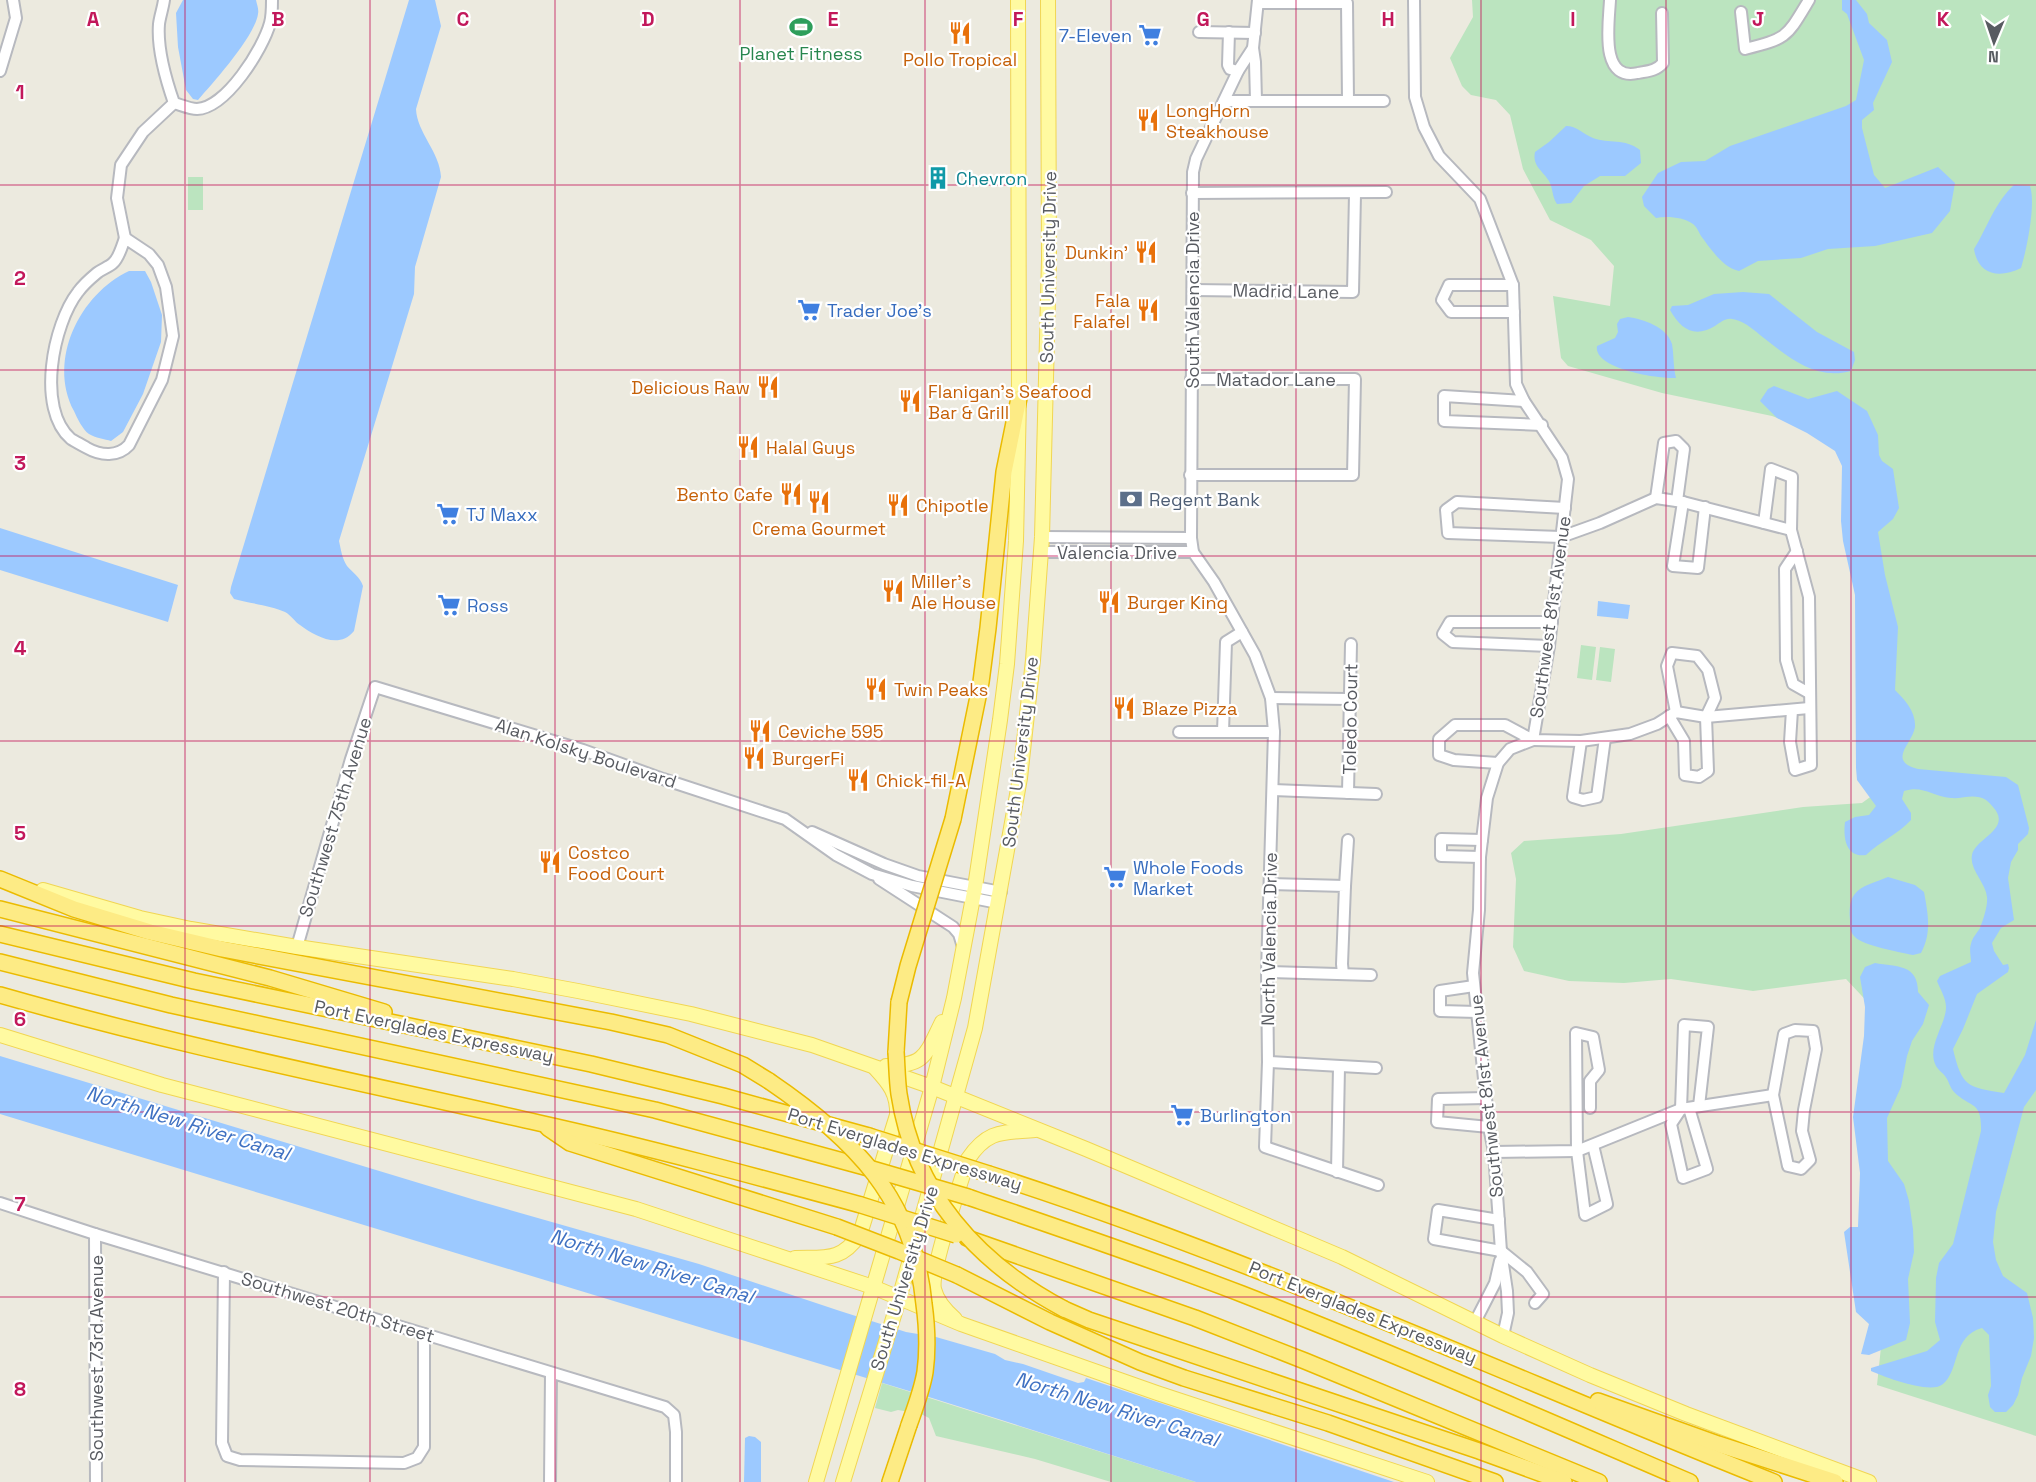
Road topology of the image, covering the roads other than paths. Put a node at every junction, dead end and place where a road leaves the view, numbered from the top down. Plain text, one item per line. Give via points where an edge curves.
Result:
1 (13, 0) edge
2 (164, 0) edge
3 (272, 0) edge
4 (1018, 0) edge
5 (1048, 0) edge
6 (1414, 0) edge
7 (1610, 0) edge
8 (1809, 0) edge
9 (1258, 1) edge
10 (1741, 12) dead end
11 (1662, 13) dead end
12 (1199, 32) dead end
13 (1229, 32) junction
14 (1255, 33) junction
15 (1253, 48) junction
16 (0, 71) edge
17 (1238, 71) junction
18 (1224, 101) junction
19 (1256, 101) junction
20 (1348, 101) junction
21 (1384, 101) dead end
22 (174, 103) junction
23 (1386, 192) dead end
24 (1192, 194) junction
25 (1355, 194) junction
26 (125, 238) junction
27 (1513, 285) junction
28 (1193, 290) junction
29 (1514, 312) junction
30 (1191, 380) junction
31 (1019, 398) junction
32 (1524, 401) junction
33 (1542, 425) junction
34 (1190, 475) junction
35 (1656, 498) junction
36 (1680, 501) junction
37 (1705, 507) junction
38 (1565, 508) junction
39 (1764, 523) junction
40 (1791, 530) junction
41 (1042, 537) junction
42 (1191, 537) junction
43 (1561, 537) junction
44 (1797, 551) junction
45 (1041, 552) junction
46 (1193, 552) junction
47 (1552, 622) junction
48 (1242, 632) junction
49 (1351, 644) dead end
50 (1549, 646) junction
51 (375, 687) joint
52 (1809, 693) junction
53 (1270, 698) junction
54 (1349, 699) junction
55 (1809, 708) junction
56 (1792, 710) junction
57 (1672, 714) junction
58 (1706, 717) junction
59 (1179, 732) dead end
60 (1223, 732) junction
61 (1274, 732) junction
62 (1605, 738) junction
63 (1533, 740) junction
64 (1581, 741) junction
65 (1498, 762) junction
66 (1273, 790) junction
67 (1348, 793) junction
68 (1376, 794) dead end
69 (795, 825) junction
70 (1348, 840) dead end
71 (1482, 840) junction
72 (1480, 857) junction
73 (872, 874) junction
74 (0, 878) edge
75 (1270, 884) junction
76 (1345, 886) junction
77 (974, 893) junction
78 (1000, 898) junction
79 (0, 909) edge
80 (0, 934) edge
81 (297, 947) junction
82 (964, 948) junction
83 (0, 962) edge
84 (1267, 972) junction
85 (1343, 974) junction
86 (1371, 975) dead end
87 (1474, 986) junction
88 (0, 995) edge
89 (954, 998) junction
90 (1477, 1012) junction
91 (0, 1035) edge
92 (482, 1041) junction
93 (1268, 1062) junction
94 (872, 1065) junction
95 (1339, 1067) junction
96 (1376, 1068) dead end
97 (932, 1088) junction
98 (1773, 1095) junction
99 (957, 1098) junction
100 (1486, 1098) junction
101 (1590, 1108) dead end
102 (1690, 1108) junction
103 (541, 1123) junction
104 (1489, 1127) junction
105 (1037, 1130) junction
106 (1593, 1144) junction
107 (1578, 1151) junction
108 (1494, 1152) junction
109 (1336, 1172) junction
110 (1378, 1185) dead end
111 (0, 1203) edge
112 (1499, 1220) junction
113 (95, 1234) junction
114 (1501, 1251) junction
115 (786, 1259) junction
116 (224, 1272) junction
117 (873, 1287) junction
118 (899, 1299) junction
119 (1535, 1303) dead end
120 (1475, 1322) junction
121 (961, 1324) junction
122 (424, 1334) junction
123 (1503, 1336) junction
124 (1496, 1367) junction
125 (552, 1373) junction
126 (96, 1482) edge
127 (550, 1482) edge
128 (676, 1482) edge
129 (816, 1482) edge
130 (843, 1482) edge
131 (890, 1482) edge
132 (1427, 1482) edge
133 (1495, 1482) edge
134 (1564, 1482) edge
135 (1599, 1482) edge
136 (1690, 1482) edge
137 (1774, 1482) edge
138 (1835, 1482) edge
139 (1869, 1482) edge

1 - 16 street via 16,18
2 - 22 street via 159,25 164,70
3 - 22 street via 271,22 260,49 224,95 212,105 197,109
4 - 31 main road, South University Drive
5 - 41 main road, South University Drive via 1049,266
6 - 27 street, Southwest 81st Avenue via 1415,97 1424,127 1439,156 1480,199
7 - 11 street via 1609,52 1611,62 1620,72 1633,75 1658,69 1663,63
8 - 10 street via 1789,32 1772,42 1745,49
9 - 14 street, South Valencia Drive
9 - 20 street via 1347,3
12 - 13 street
13 - 14 street
13 - 17 street via 1228,65
14 - 15 street, South Valencia Drive
15 - 17 street, South Valencia Drive
15 - 19 street
17 - 18 street, South Valencia Drive
18 - 19 street
18 - 24 street, South Valencia Drive via 1196,159
19 - 20 street
20 - 21 street
22 - 26 street via 143,132 121,165 117,198
23 - 25 street
24 - 25 street
24 - 28 street, South Valencia Drive
25 - 28 street, Madrid Lane via 1353,292
26 - 26 street via 115,262 78,292 63,318 54,348 51,388 57,418 70,438 91,450 114,455 129,445 162,380 173,336 166,287 158,265
27 - 29 street, Southwest 81st Avenue
27 - 29 street via 1449,285 1442,300 1451,312
28 - 30 street, South Valencia Drive
29 - 32 street, Southwest 81st Avenue via 1516,384
30 - 34 street, South Valencia Drive
30 - 34 street, Matador Lane via 1355,379 1353,475
31 - 77 main road, South University Drive via 1016,541 1007,664
31 - 134 highway, bridge via 1004,472 981,682 953,819 900,1002 898,1093 915,1154 946,1212 971,1242 1002,1271 1064,1309
32 - 33 street, Southwest 81st Avenue
32 - 33 street via 1444,396 1444,421
33 - 38 street, Southwest 81st Avenue via 1568,472
34 - 42 street, South Valencia Drive
35 - 36 street
35 - 36 street via 1664,443 1676,441 1684,449
35 - 43 street
36 - 37 street
36 - 37 street via 1673,566 1698,568
37 - 39 street
38 - 43 street, Southwest 81st Avenue
38 - 43 street via 1457,502 1446,510 1448,533
39 - 40 street
39 - 40 street via 1771,469 1792,477
40 - 44 street
41 - 42 street, Valencia Drive
41 - 45 main road, South University Drive
42 - 46 street, North Valencia Drive
43 - 47 street, Southwest 81st Avenue
44 - 52 street via 1809,597
44 - 52 street via 1785,569 1786,660 1793,684
45 - 46 street, Valencia Drive
45 - 78 main road, South University Drive via 1024,745
46 - 48 street, North Valencia Drive
47 - 50 street, Southwest 81st Avenue
47 - 50 street via 1450,621 1443,634 1453,642
48 - 53 street, North Valencia Drive
48 - 60 street via 1226,642
49 - 54 street, Toledo Court
50 - 63 street, Southwest 81st Avenue
51 - 69 street, Alan Kolsky Boulevard via 584,750
51 - 81 street, Southwest 75th Avenue
52 - 55 street
53 - 54 street
53 - 61 street, North Valencia Drive
54 - 67 street, Toledo Court
55 - 56 street
55 - 56 street via 1811,765 1795,770 1790,742
56 - 58 street
57 - 58 street
57 - 58 street via 1684,741 1685,775 1699,777 1708,771
57 - 58 street via 1667,666 1672,653 1697,656 1707,670 1715,698
57 - 62 street via 1630,734
59 - 60 street
60 - 61 street
61 - 66 street, North Valencia Drive
62 - 64 street
62 - 64 street via 1597,797 1583,800 1573,797
63 - 64 street
63 - 65 street, Southwest 81st Avenue via 1510,749
63 - 65 street via 1505,725 1455,724 1439,739 1439,754 1454,760
65 - 71 street, Southwest 81st Avenue via 1487,798
66 - 67 street, Toledo Court
66 - 75 street, North Valencia Drive
67 - 68 street, Toledo Court
69 - 73 street, Alan Kolsky Boulevard via 836,855
69 - 77 street, Alan Kolsky Boulevard via 884,864
70 - 76 street
71 - 72 street, Southwest 81st Avenue
71 - 72 street via 1441,839 1441,856
72 - 87 street, Southwest 81st Avenue
73 - 77 street, Alan Kolsky Boulevard via 912,886
73 - 82 street via 953,927
74 - 81 main road via 140,918
74 - 131 highway, bridge via 74,909 222,949 668,1035 743,1065 770,1081 811,1110 860,1156 888,1192 917,1256 927,1328 925,1372
75 - 76 street
75 - 84 street, North Valencia Drive
76 - 85 street
77 - 78 street, Alan Kolsky Boulevard
77 - 82 main road, South University Drive
78 - 99 main road, South University Drive via 979,1010
79 - 92 highway via 270,978
80 - 92 highway, Port Everglades Expressway via 194,981
81 - 94 main road via 513,979 691,1014
82 - 89 main road, South University Drive
83 - 136 highway, bridge via 171,1005 655,1110 968,1197 1242,1294
84 - 85 street
84 - 93 street, North Valencia Drive
85 - 86 street
87 - 90 street, Southwest 81st Avenue
87 - 90 street via 1440,991 1440,1011
88 - 103 highway via 265,1063
89 - 94 main road via 920,1060 902,1066
89 - 97 main road, South University Drive
90 - 100 street, Southwest 81st Avenue
91 - 115 main road via 162,1085 636,1209
92 - 124 highway, Port Everglades Expressway, bridge via 723,1096 868,1136 1069,1199 1217,1253
93 - 95 street
93 - 109 street, North Valencia Drive via 1265,1147
94 - 97 main road
94 - 115 main road via 895,1093 897,1115 860,1234 838,1255
95 - 96 street
95 - 109 street
97 - 99 main road
97 - 117 main road, South University Drive
98 - 98 street via 1784,1034 1813,1031 1816,1049 1803,1131 1810,1160 1801,1169 1788,1166
98 - 102 street
99 - 105 main road
99 - 118 main road, South University Drive
100 - 104 street, Southwest 81st Avenue
100 - 104 street via 1438,1099 1437,1122
101 - 107 street via 1590,1082 1599,1070 1593,1037 1576,1033
102 - 102 street via 1707,1169 1683,1178 1671,1124
102 - 102 street via 1684,1025 1708,1027
102 - 106 street
103 - 133 highway, bridge via 570,1143 837,1227 899,1251 1140,1362
103 - 135 highway, bridge via 704,1162 956,1234 1196,1318
104 - 108 street, Southwest 81st Avenue
105 - 120 main road via 1342,1257
105 - 121 main road via 985,1138 968,1158 933,1288 943,1308
106 - 107 street
106 - 107 street via 1607,1204 1585,1215
107 - 108 street
108 - 112 street, Southwest 81st Avenue
109 - 110 street
111 - 113 street, Southwest 20th Street
112 - 114 street, Southwest 81st Avenue
112 - 114 street via 1438,1209 1434,1239
113 - 116 street, Southwest 20th Street
113 - 126 street, Southwest 73rd Avenue
114 - 119 street via 1527,1272 1543,1294
114 - 120 street, Southwest 81st Avenue via 1495,1283
114 - 123 street, Southwest 81st Avenue via 1508,1313
115 - 117 main road
116 - 122 street, Southwest 20th Street
116 - 122 street via 222,1443 227,1456 240,1460 392,1463 417,1458 424,1448
117 - 118 main road
117 - 129 main road, South University Drive
118 - 121 main road
118 - 130 main road, South University Drive
120 - 123 main road
121 - 132 main road
122 - 125 street, Southwest 20th Street
123 - 139 main road via 1686,1414
124 - 137 highway, Port Everglades Expressway
124 - 138 highway
125 - 127 street
125 - 128 street, Southwest 20th Street via 665,1407 674,1415

